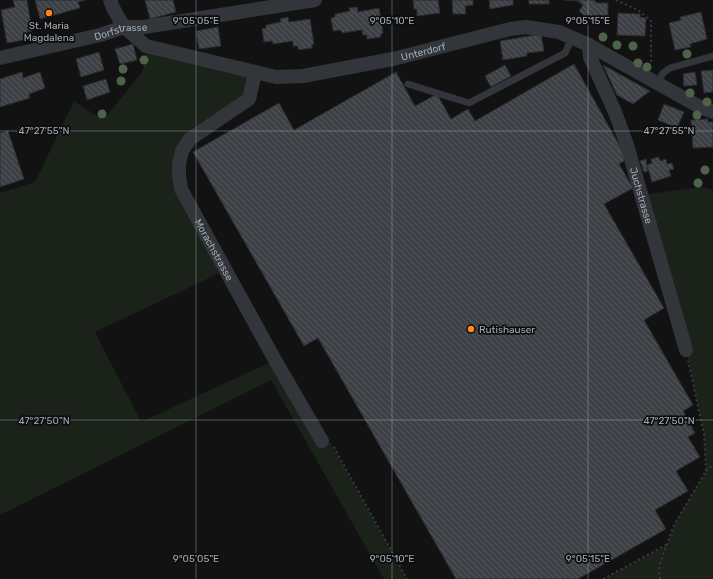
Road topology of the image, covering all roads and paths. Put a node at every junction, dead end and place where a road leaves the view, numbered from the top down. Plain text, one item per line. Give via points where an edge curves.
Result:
1 (110, 0) edge
2 (314, 0) edge
3 (616, 0) edge
4 (124, 27) junction
5 (572, 38) junction
6 (589, 45) junction
7 (713, 56) edge
8 (0, 58) edge
9 (255, 73) junction
10 (653, 80) junction
11 (408, 84) dead end
12 (713, 112) edge
13 (686, 350) joint
14 (322, 441) joint
15 (713, 465) edge
16 (706, 470) junction
17 (667, 544) junction
18 (406, 579) edge
19 (603, 579) edge
20 (660, 579) edge

1 - 4 street, Unterdorf
2 - 4 street, Dorfstrasse via 144,27
3 - 10 path via 638,10 651,21
4 - 8 street, Dorfstrasse
4 - 9 street, Unterdorf via 146,46
5 - 6 street, Unterdorf
5 - 9 street, Unterdorf via 543,29 510,29 455,44 303,76 276,78
5 - 11 lane via 565,53 469,103
6 - 10 street, Unterdorf
6 - 13 street, Juchstrasse via 590,57 627,145
7 - 10 lane via 670,68
9 - 14 street, Morachstrasse via 249,98 190,139 182,152 178,176 182,189
10 - 12 street, Unterdorf
13 - 16 path via 704,434
14 - 18 path via 331,443
15 - 16 path
16 - 17 path via 674,525
17 - 19 path
17 - 20 path via 659,566

